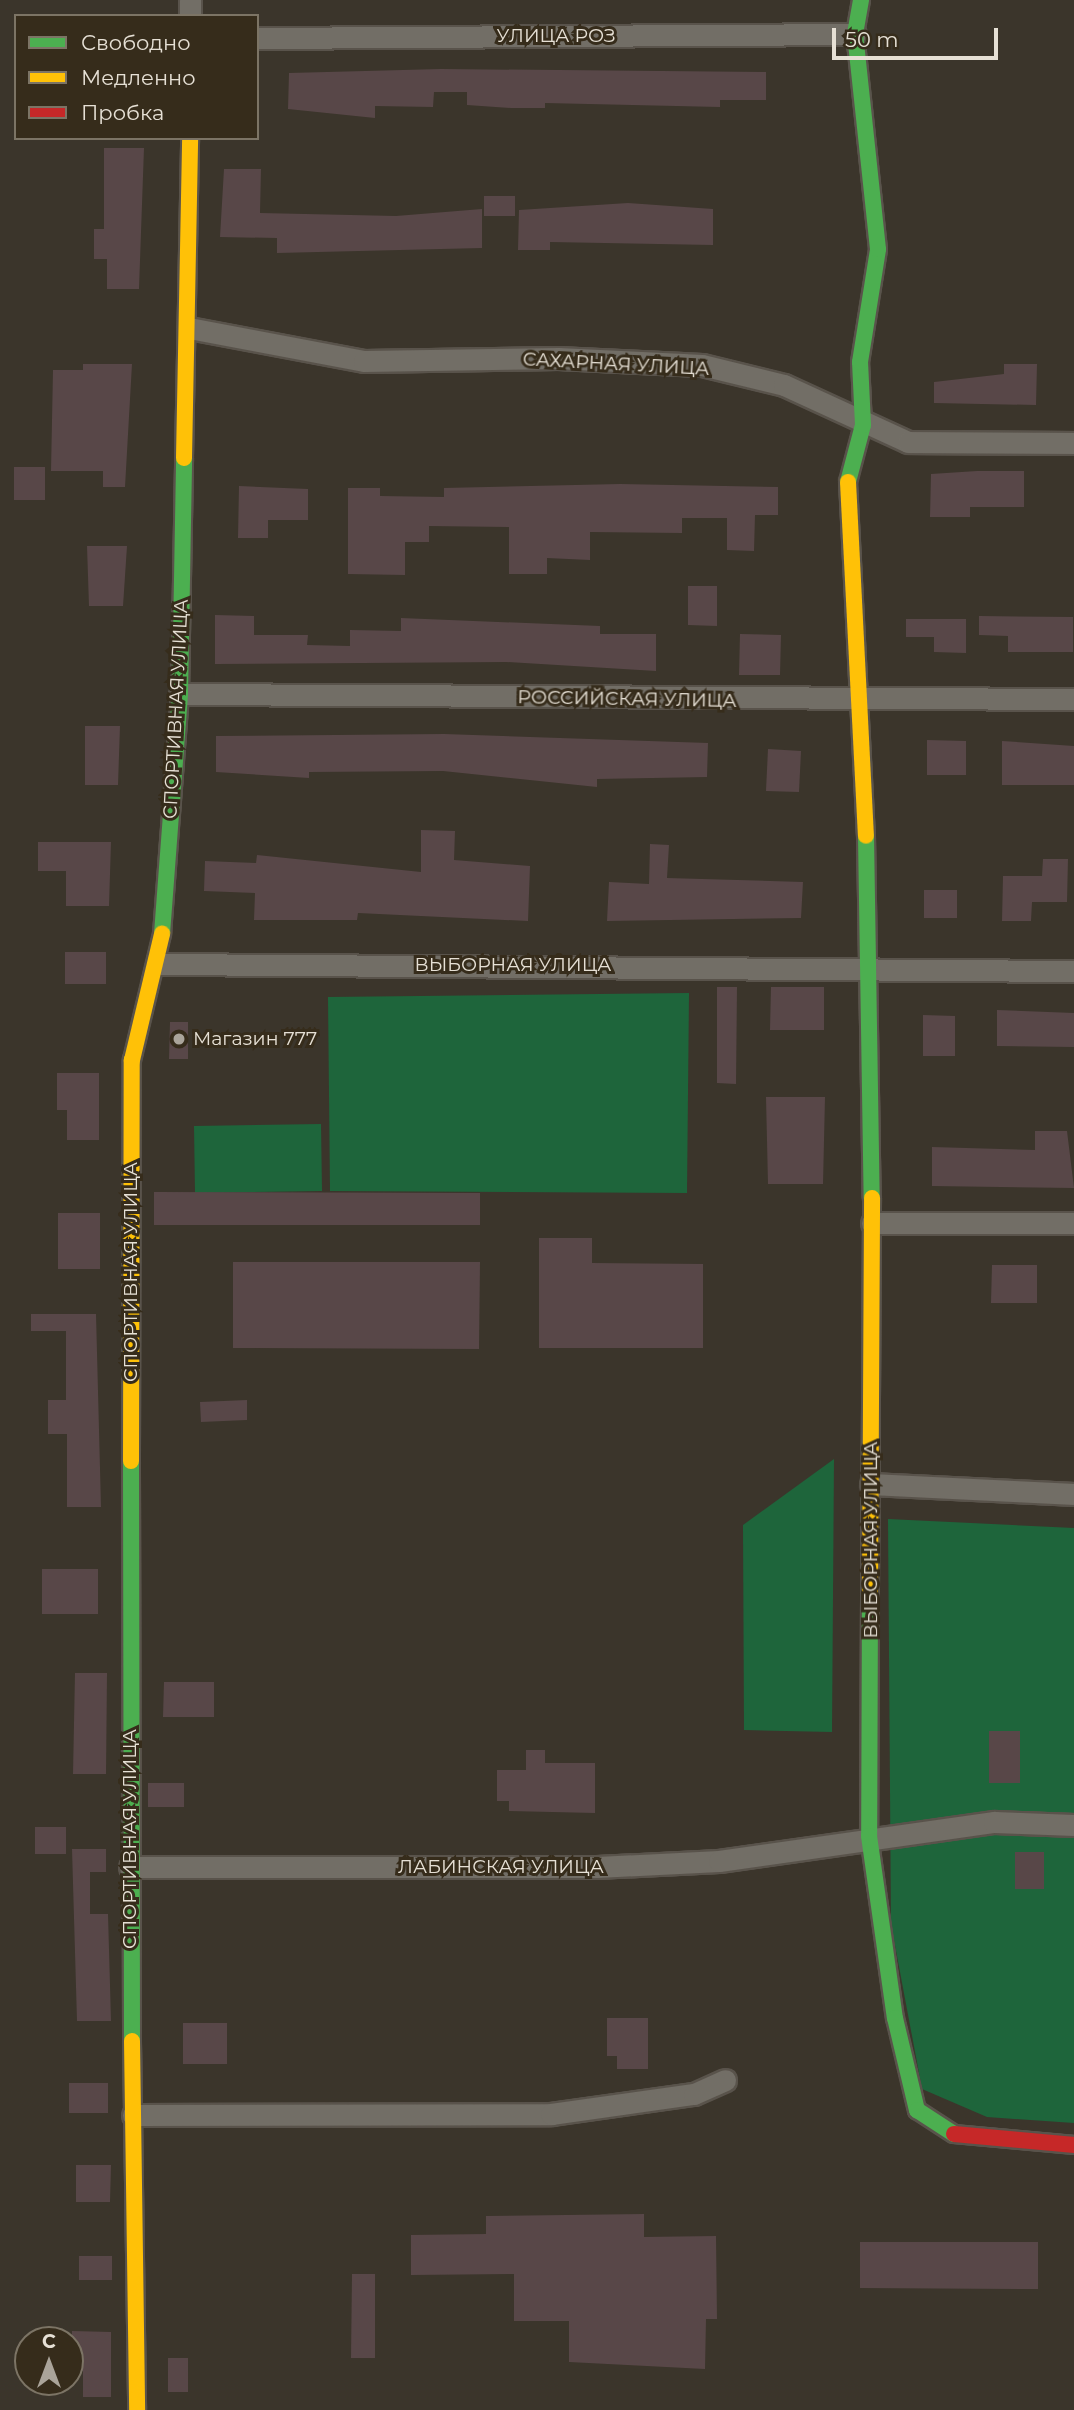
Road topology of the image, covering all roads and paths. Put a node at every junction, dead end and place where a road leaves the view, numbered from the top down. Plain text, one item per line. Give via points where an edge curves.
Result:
1 (861, 0) edge
2 (855, 34) junction
3 (259, 38) edge
4 (190, 140) edge
5 (189, 328) junction
6 (863, 425) junction
7 (1074, 443) edge
8 (180, 694) junction
9 (1074, 699) edge
10 (864, 701) junction
11 (160, 964) junction
12 (865, 966) junction
13 (1074, 971) edge
14 (872, 1223) junction
15 (1074, 1223) edge
16 (871, 1484) junction
17 (1074, 1494) edge
18 (1074, 1825) edge
19 (869, 1836) junction
20 (130, 1867) junction
21 (725, 2080) dead end
22 (133, 2115) junction
23 (1074, 2145) edge
24 (137, 2410) edge

1 - 2 street
2 - 3 street, УЛИЦА РОЗ
2 - 6 street via 878,249 873,308 860,362
4 - 5 street, СПОРТИВНАЯ УЛИЦА
5 - 6 street, САХАРНАЯ УЛИЦА via 364,361 558,358 702,365 785,385
5 - 8 street, СПОРТИВНАЯ УЛИЦА
6 - 7 street, САХАРНАЯ УЛИЦА via 908,442
6 - 10 street, ВЫБОРНАЯ УЛИЦА via 847,468
8 - 10 street, РОССИЙСКАЯ УЛИЦА
8 - 11 street, СПОРТИВНАЯ УЛИЦА
9 - 10 street, РОССИЙСКАЯ УЛИЦА
10 - 12 street, ВЫБОРНАЯ УЛИЦА
11 - 12 street, ВЫБОРНАЯ УЛИЦА
11 - 20 street, СПОРТИВНАЯ УЛИЦА via 132,1060
12 - 13 street, ВЫБОРНАЯ УЛИЦА
12 - 14 street, ВЫБОРНАЯ УЛИЦА
14 - 15 street
14 - 16 street, ВЫБОРНАЯ УЛИЦА
16 - 17 street
16 - 19 street, ВЫБОРНАЯ УЛИЦА
18 - 19 street, ЛАБИНСКАЯ УЛИЦА via 994,1822
19 - 20 street, ЛАБИНСКАЯ УЛИЦА via 719,1861 597,1867
19 - 23 street, ВЫБОРНАЯ УЛИЦА via 895,2018 917,2109 955,2135
20 - 22 street, СПОРТИВНАЯ УЛИЦА
21 - 22 street via 694,2094 551,2114
22 - 24 street, СПОРТИВНАЯ УЛИЦА

